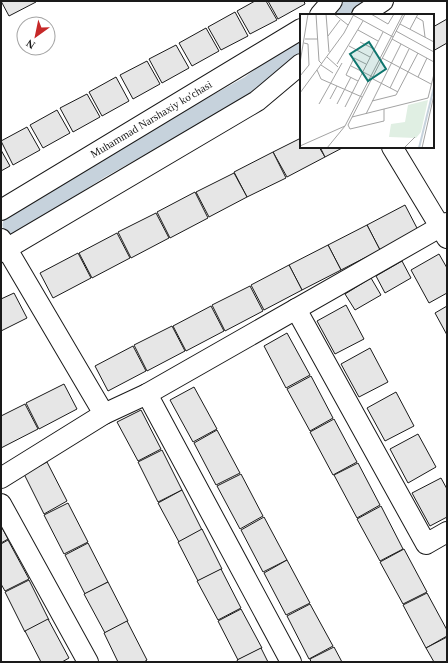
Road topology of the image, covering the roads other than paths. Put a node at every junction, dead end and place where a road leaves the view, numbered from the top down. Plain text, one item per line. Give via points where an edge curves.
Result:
1 (332, 1) edge
2 (383, 1) edge
3 (321, 14) edge
4 (364, 14) edge
5 (300, 30) edge
6 (300, 65) edge
7 (393, 148) edge
8 (1, 210) edge
9 (445, 230) edge
10 (3, 247) edge
11 (296, 309) junction
12 (147, 394) junction
13 (104, 414) junction
14 (1, 478) edge
15 (1, 504) edge
16 (447, 532) edge
17 (88, 662) edge
18 (291, 662) edge

1 - 3 street
2 - 4 street
5 - 8 street, Muhammad Narshaxiy ko'chasi
6 - 10 street via 258,101
7 - 9 street
9 - 11 street
10 - 13 street
11 - 12 street
11 - 16 street via 426,544
12 - 13 street
12 - 18 street
13 - 14 street
15 - 17 street

